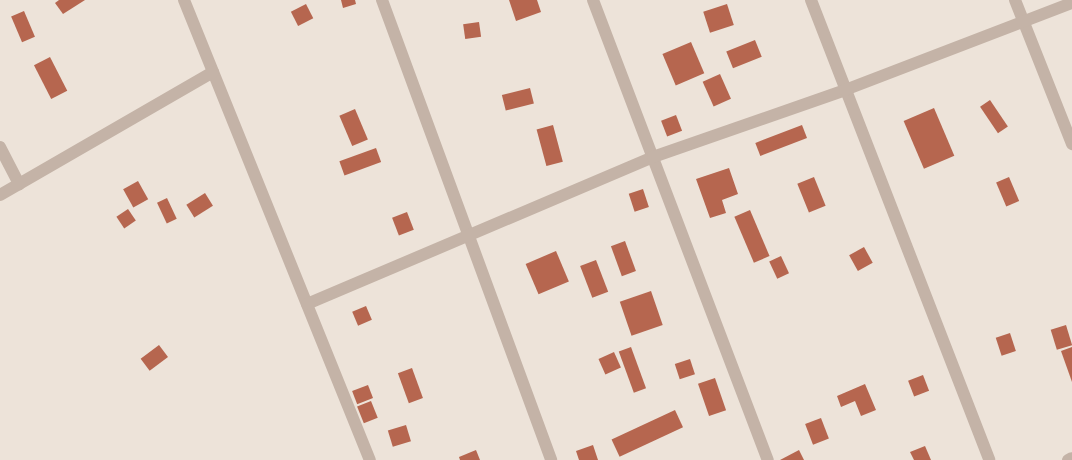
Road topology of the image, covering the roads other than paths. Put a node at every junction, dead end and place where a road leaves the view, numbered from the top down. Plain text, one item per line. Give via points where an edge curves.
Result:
1 (184, 0) edge
2 (382, 0) edge
3 (593, 0) edge
4 (810, 0) edge
5 (1015, 0) edge
6 (1072, 3) edge
7 (1024, 22) junction
8 (213, 72) junction
9 (846, 90) junction
10 (1072, 144) edge
11 (0, 147) edge
12 (653, 157) junction
13 (18, 184) junction
14 (0, 195) edge
15 (469, 236) junction
16 (307, 304) junction
17 (1072, 458) edge
18 (370, 460) edge
19 (551, 460) edge
20 (768, 460) edge
21 (989, 460) edge
22 (1068, 460) edge

1 - 8 street
2 - 15 street
3 - 12 street
4 - 9 street
5 - 7 street
6 - 7 street
7 - 9 street
7 - 10 street
8 - 13 street
8 - 16 street
9 - 12 street
9 - 21 street
11 - 13 street
12 - 15 street
12 - 20 street
13 - 14 street
15 - 16 street
15 - 19 street
16 - 18 street
17 - 22 street

